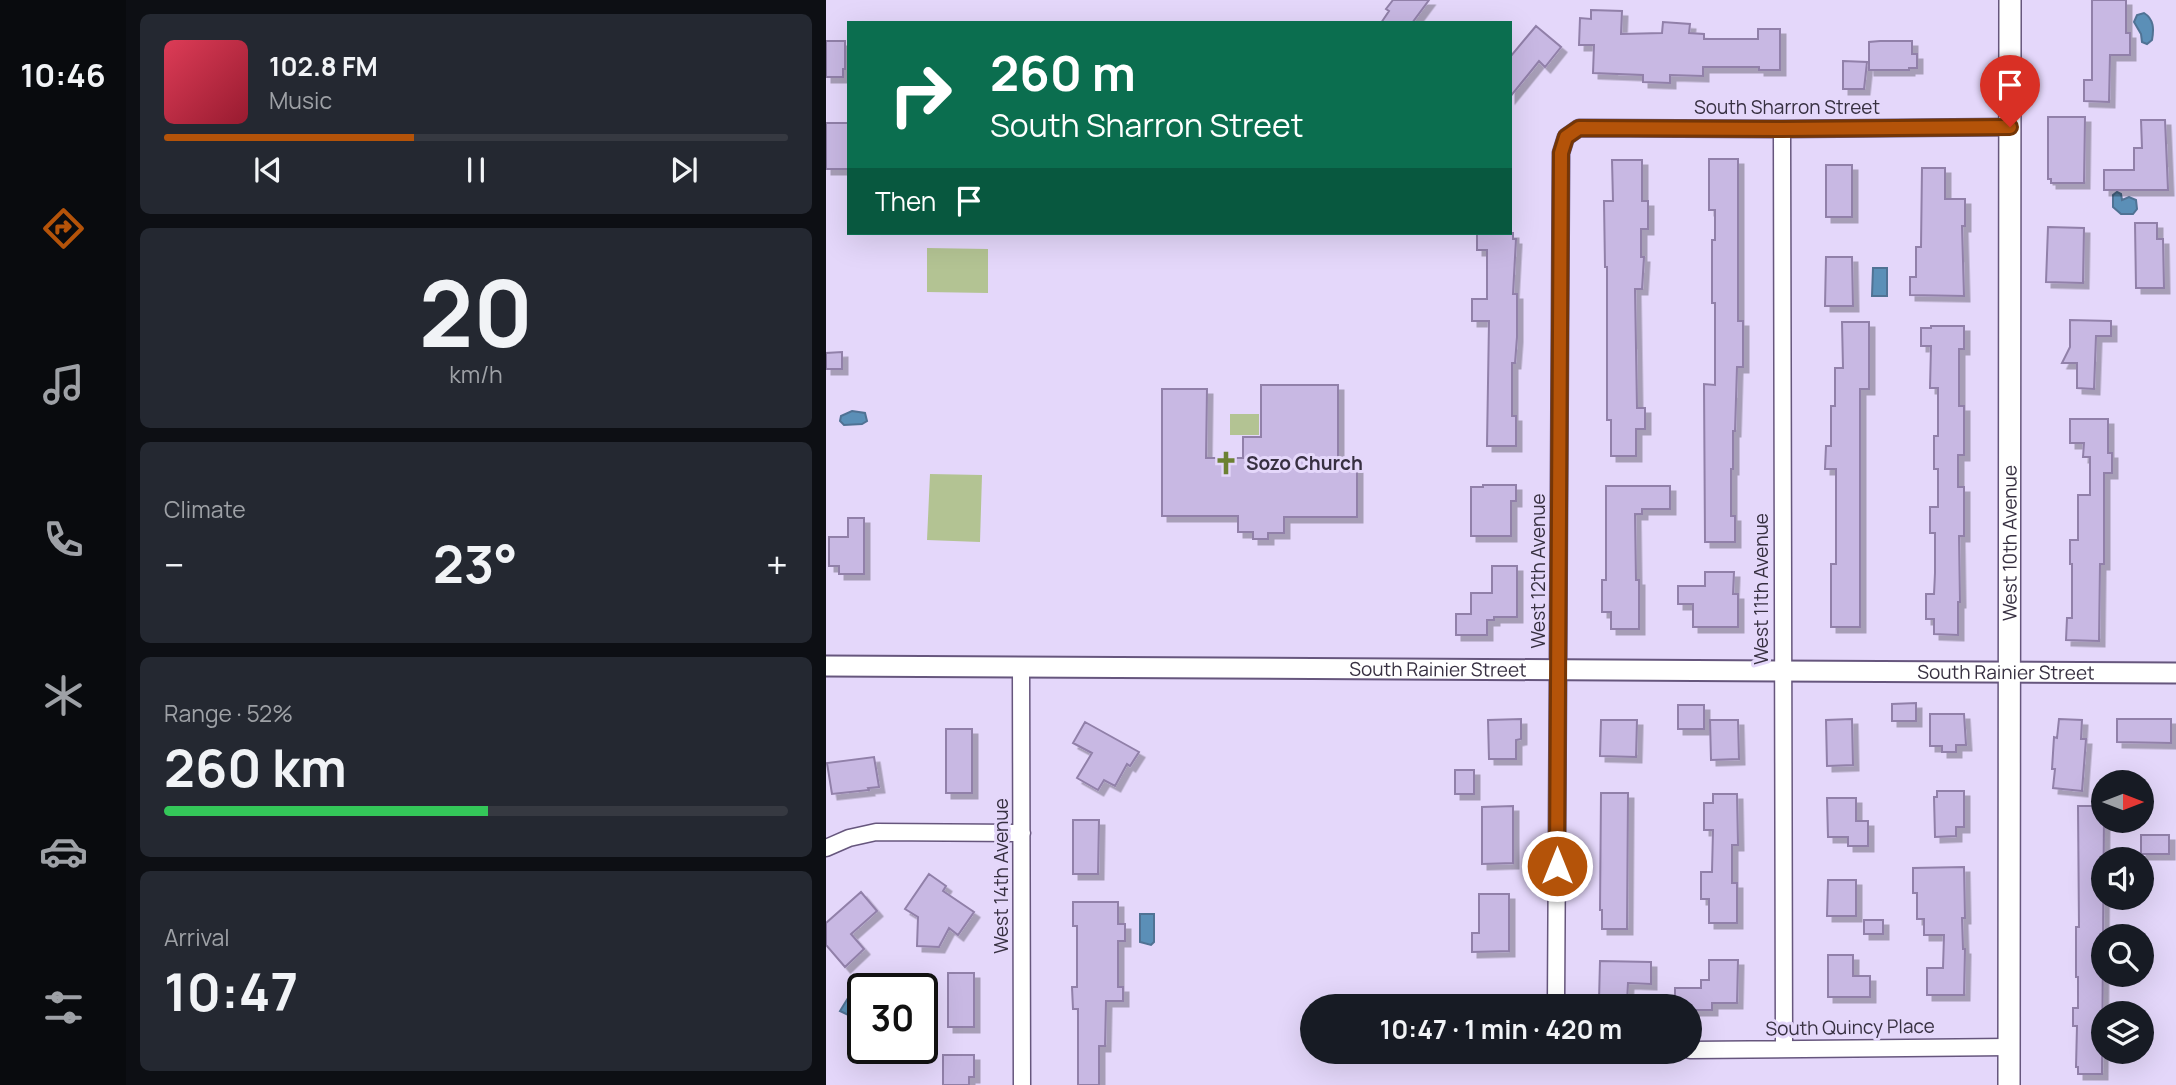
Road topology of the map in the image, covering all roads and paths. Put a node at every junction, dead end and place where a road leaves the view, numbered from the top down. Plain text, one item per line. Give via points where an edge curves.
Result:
1 (2010, 0) edge
2 (2010, 127) junction
3 (1782, 129) junction
4 (1566, 137) joint
5 (826, 666) edge
6 (1021, 667) junction
7 (1559, 671) junction
8 (1782, 672) junction
9 (2010, 672) junction
10 (2176, 673) edge
11 (1021, 833) junction
12 (826, 848) edge
13 (1556, 994) edge
14 (2009, 1047) junction
15 (1784, 1049) junction
16 (1702, 1051) edge
17 (1022, 1085) edge
18 (2009, 1085) edge

1 - 2 main road, West 10th Avenue
2 - 3 street, South Sharron Street
2 - 9 main road, West 10th Avenue
3 - 4 street, South Sharron Street via 1579,128
3 - 8 street, West 11th Avenue
4 - 7 street, West 12th Avenue via 1561,153
5 - 6 street, South Rainier Street
6 - 7 street, South Rainier Street
6 - 11 street, West 14th Avenue
7 - 8 street, South Rainier Street
7 - 13 street, West 12th Avenue
8 - 9 street, South Rainier Street
8 - 15 street, West 11th Avenue
9 - 10 street, South Rainier Street
9 - 14 main road, West 10th Avenue
11 - 12 street via 876,832
11 - 17 street, West 14th Avenue
14 - 15 street, South Quincy Place
14 - 18 main road, West 10th Avenue
15 - 16 street, South Quincy Place

